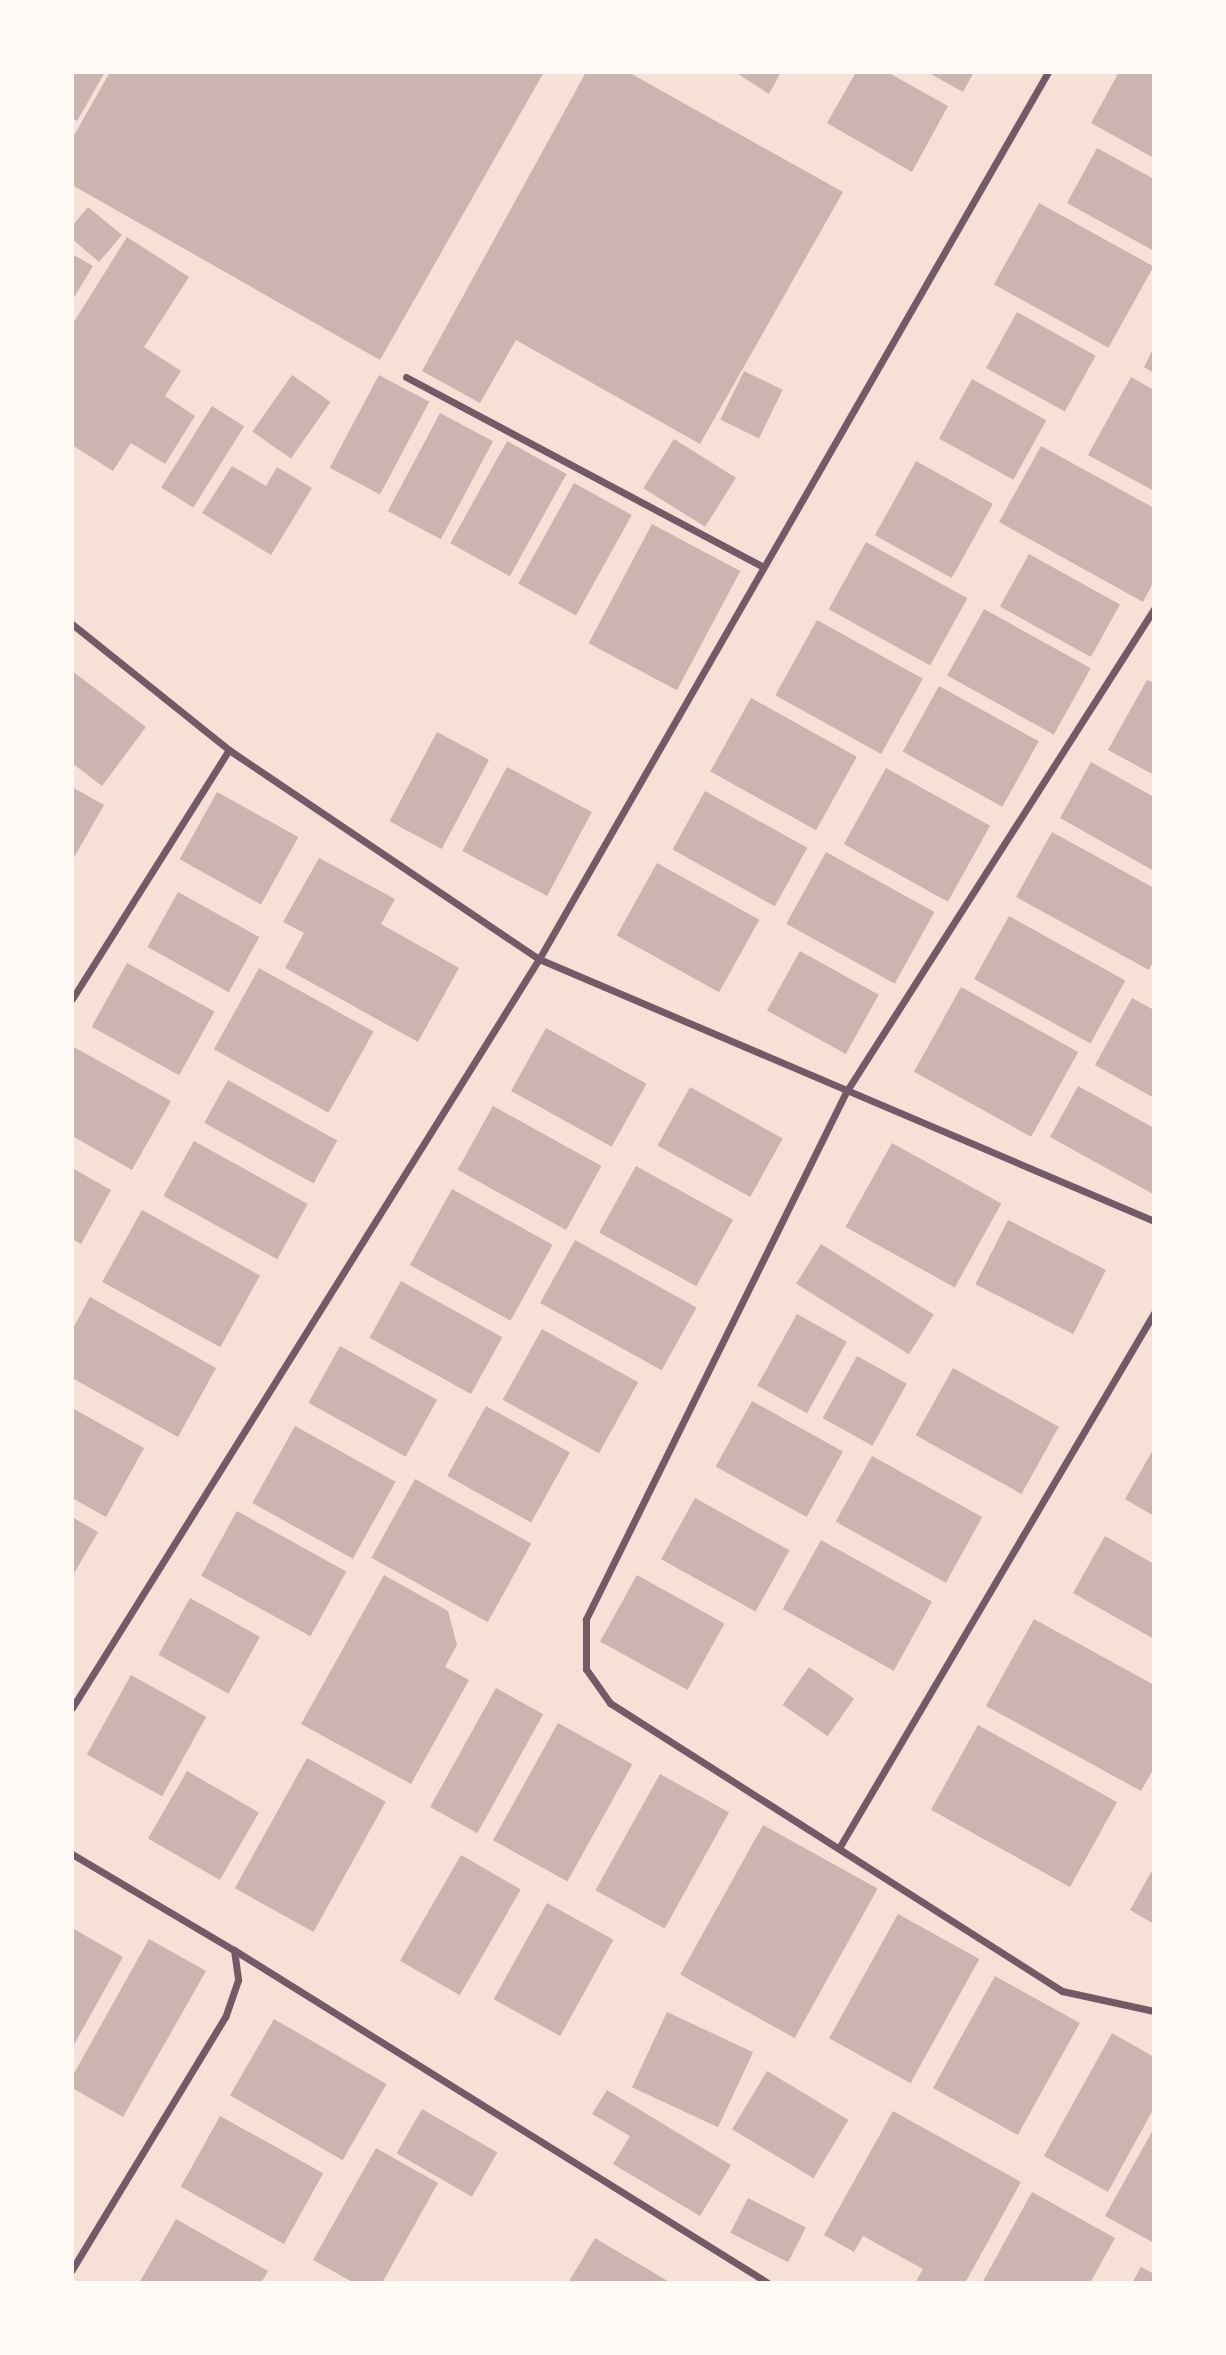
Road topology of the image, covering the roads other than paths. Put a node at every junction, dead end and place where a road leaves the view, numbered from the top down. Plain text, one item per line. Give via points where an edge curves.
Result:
1 (1048, 72) edge
2 (406, 377) dead end
3 (764, 567) junction
4 (1154, 608) edge
5 (72, 624) edge
6 (229, 750) junction
7 (538, 959) junction
8 (72, 999) edge
9 (846, 1092) junction
10 (1154, 1221) edge
11 (1154, 1313) edge
12 (72, 1708) edge
13 (839, 1849) junction
14 (72, 1854) edge
15 (234, 1950) junction
16 (1154, 2011) edge
17 (72, 2270) edge
18 (768, 2283) edge

1 - 3 street
2 - 3 street
3 - 7 street
4 - 9 street
5 - 6 street
6 - 7 street
6 - 8 street
7 - 9 street
7 - 12 street
9 - 10 street
9 - 13 street via 586,1619 586,1669 610,1703
11 - 13 street
13 - 16 street via 1062,1991
14 - 15 street
15 - 17 street via 238,1980 225,2017
15 - 18 street

